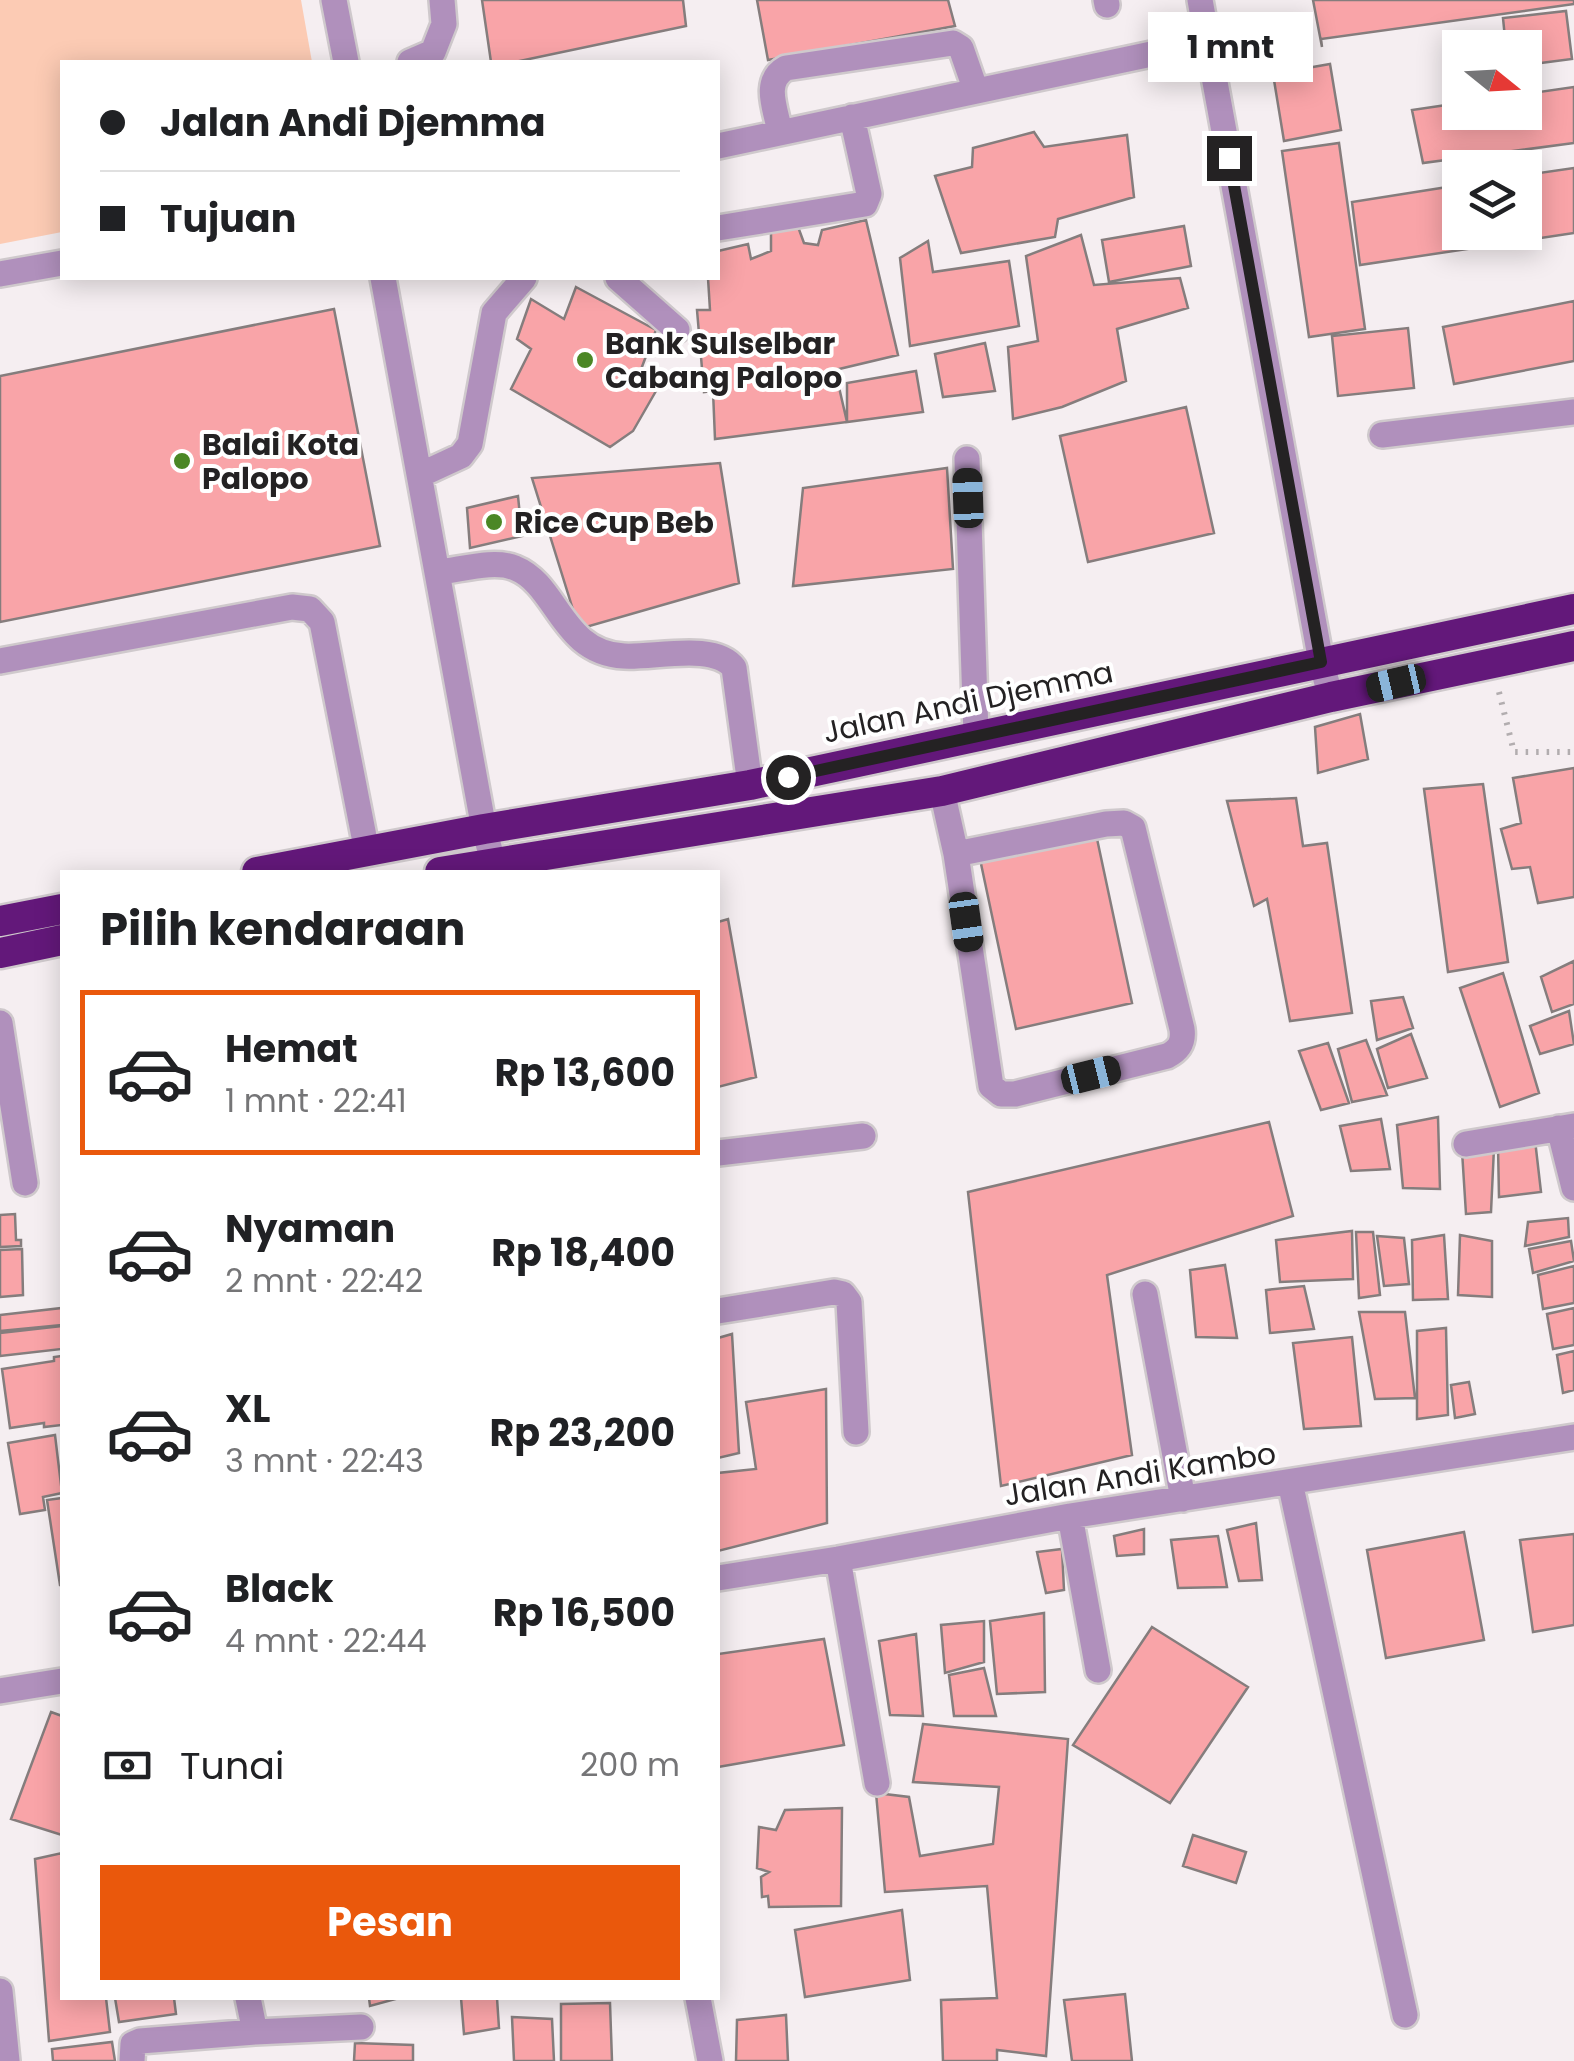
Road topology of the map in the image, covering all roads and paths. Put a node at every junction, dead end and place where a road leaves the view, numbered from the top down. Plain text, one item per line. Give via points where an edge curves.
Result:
1 (334, 0) edge
2 (442, 0) edge
3 (1200, 0) edge
4 (1208, 42) junction
5 (346, 60) edge
6 (421, 60) edge
7 (976, 91) junction
8 (852, 117) junction
9 (780, 132) junction
10 (720, 146) edge
11 (720, 228) edge
12 (60, 262) edge
13 (0, 274) edge
14 (383, 280) edge
15 (522, 280) edge
16 (620, 280) edge
17 (676, 330) dead end
18 (1574, 412) edge
19 (1382, 435) dead end
20 (967, 460) dead end
21 (420, 475) junction
22 (438, 572) junction
23 (1574, 609) edge
24 (1574, 646) edge
25 (0, 660) edge
26 (1492, 661) junction
27 (1321, 662) junction
28 (1331, 697) junction
29 (976, 735) junction
30 (1574, 752) edge
31 (750, 785) junction
32 (942, 791) junction
33 (484, 830) junction
34 (367, 852) junction
35 (956, 854) junction
36 (495, 868) edge
37 (268, 870) edge
38 (468, 870) edge
39 (60, 909) edge
40 (0, 921) edge
41 (60, 940) edge
42 (0, 953) edge
43 (0, 1024) edge
44 (1567, 1127) edge
45 (863, 1136) dead end
46 (1466, 1144) dead end
47 (720, 1153) edge
48 (25, 1183) dead end
49 (1574, 1188) edge
50 (1145, 1294) dead end
51 (720, 1312) edge
52 (856, 1432) dead end
53 (1574, 1437) edge
54 (1290, 1482) junction
55 (1184, 1499) junction
56 (1070, 1516) junction
57 (838, 1560) junction
58 (720, 1578) edge
59 (1098, 1670) dead end
60 (60, 1681) edge
61 (0, 1691) edge
62 (877, 1783) dead end
63 (0, 1991) edge
64 (248, 2000) edge
65 (698, 2000) edge
66 (1404, 2015) dead end
67 (361, 2028) dead end
68 (256, 2032) junction
69 (8, 2061) edge
70 (132, 2061) edge
71 (710, 2061) edge

1 - 5 street
2 - 6 street via 440,38
3 - 4 street
4 - 7 street
4 - 27 street
7 - 8 street
7 - 9 street via 961,48 953,43 786,68 771,85
8 - 9 street
8 - 11 street via 865,204
9 - 10 street
12 - 13 street
14 - 21 street
15 - 21 street via 494,313 470,444 461,456
16 - 17 street
18 - 19 street
20 - 29 street
21 - 22 street
22 - 31 street via 516,568 584,644 604,652 709,654 729,661
22 - 33 street
23 - 27 highway, Jalan Andi Djemma
24 - 26 highway
25 - 34 street via 310,609 322,622
26 - 28 highway
26 - 30 path via 1512,750
27 - 28 street
27 - 29 highway, Jalan Andi Djemma
28 - 32 highway
29 - 31 highway, Jalan Andi Djemma
31 - 33 highway, Jalan Andi Djemma
32 - 35 street
32 - 36 highway
33 - 34 highway, Jalan Andi Djemma
33 - 36 street
34 - 37 highway, Jalan Andi Djemma
35 - 35 street via 984,1058 996,1090 1015,1094 1177,1050 1182,1028 1133,828 1106,824
36 - 38 highway
39 - 40 highway
41 - 42 highway
43 - 48 street
44 - 46 street
44 - 49 street
45 - 47 street
50 - 55 street
51 - 52 street via 844,1295
53 - 54 street, Jalan Andi Kambo
54 - 55 street, Jalan Andi Kambo
54 - 66 street
55 - 56 street, Jalan Andi Kambo
56 - 57 street, Jalan Andi Kambo
56 - 59 street
57 - 58 street, Jalan Andi Kambo
57 - 62 street
60 - 61 street
63 - 69 street
64 - 68 street
65 - 71 street
67 - 68 street
68 - 70 street via 140,2041 133,2044

